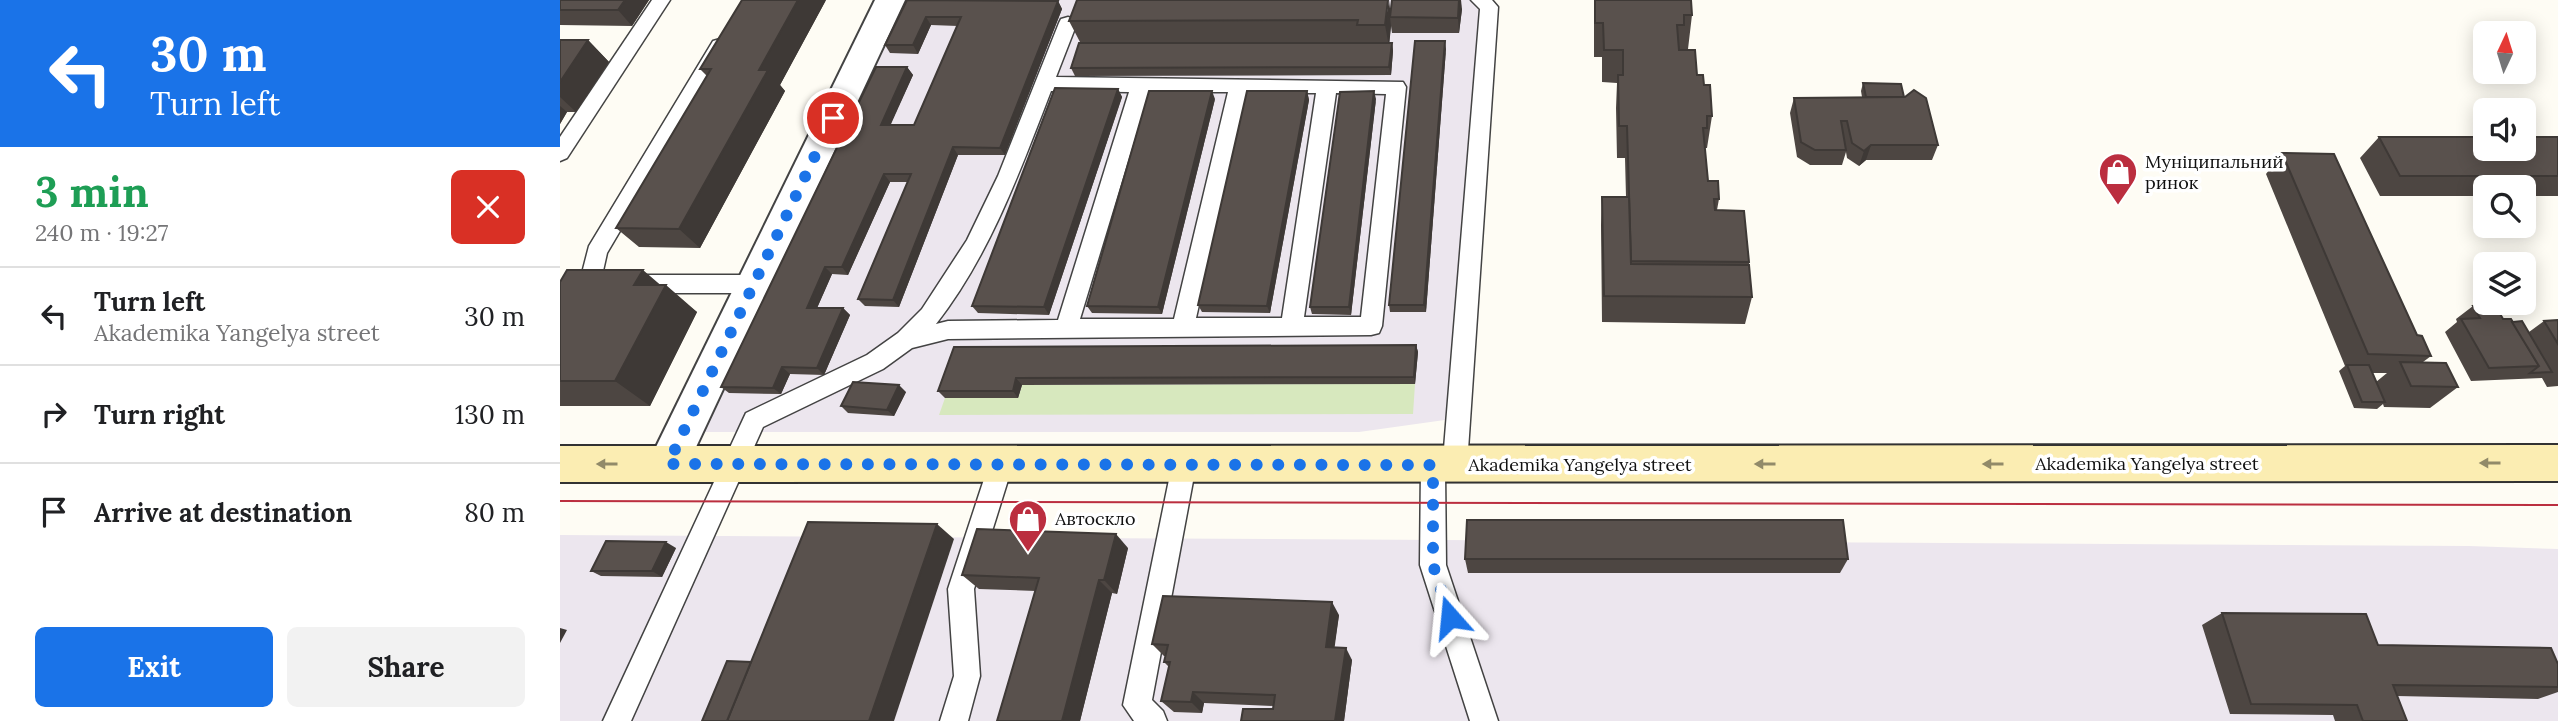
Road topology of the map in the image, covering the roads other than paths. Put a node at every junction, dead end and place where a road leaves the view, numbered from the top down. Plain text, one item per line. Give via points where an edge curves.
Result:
1 (662, 0) edge
2 (890, 0) edge
3 (1480, 0) edge
4 (1068, 23) edge
5 (728, 32) edge
6 (1045, 84) junction
7 (1141, 85) junction
8 (1239, 85) junction
9 (1328, 86) junction
10 (560, 153) edge
11 (591, 284) junction
12 (754, 284) junction
13 (560, 294) edge
14 (1292, 327) junction
15 (1183, 328) junction
16 (1066, 329) junction
17 (906, 340) junction
18 (2558, 463) edge
19 (560, 464) edge
20 (668, 464) junction
21 (734, 464) junction
22 (1002, 464) junction
23 (1184, 465) junction
24 (1444, 465) junction
25 (617, 721) edge
26 (954, 721) edge
27 (1153, 721) edge
28 (1484, 721) edge

1 - 10 lane
2 - 12 street
3 - 24 lane via 1489,7
4 - 6 lane
5 - 11 lane via 597,252
6 - 7 lane
6 - 17 lane via 976,244 930,315
7 - 8 lane
7 - 16 lane
8 - 9 lane
8 - 15 lane
9 - 14 lane
9 - 14 lane via 1396,87 1371,326
11 - 12 lane
11 - 13 lane
12 - 20 street
14 - 15 lane
15 - 16 lane
16 - 17 lane via 948,330
17 - 21 lane via 875,362 754,420
18 -> 24 main road, Akademika Yangelya street
20 -> 19 main road, Akademika Yangelya street
20 - 21 main road, Akademika Yangelya street
21 - 22 main road, Akademika Yangelya street
21 - 25 lane
22 - 23 main road, Akademika Yangelya street
22 - 26 lane via 961,589 967,676
23 - 24 main road, Akademika Yangelya street
23 - 27 lane via 1136,705
24 - 28 lane via 1433,565

